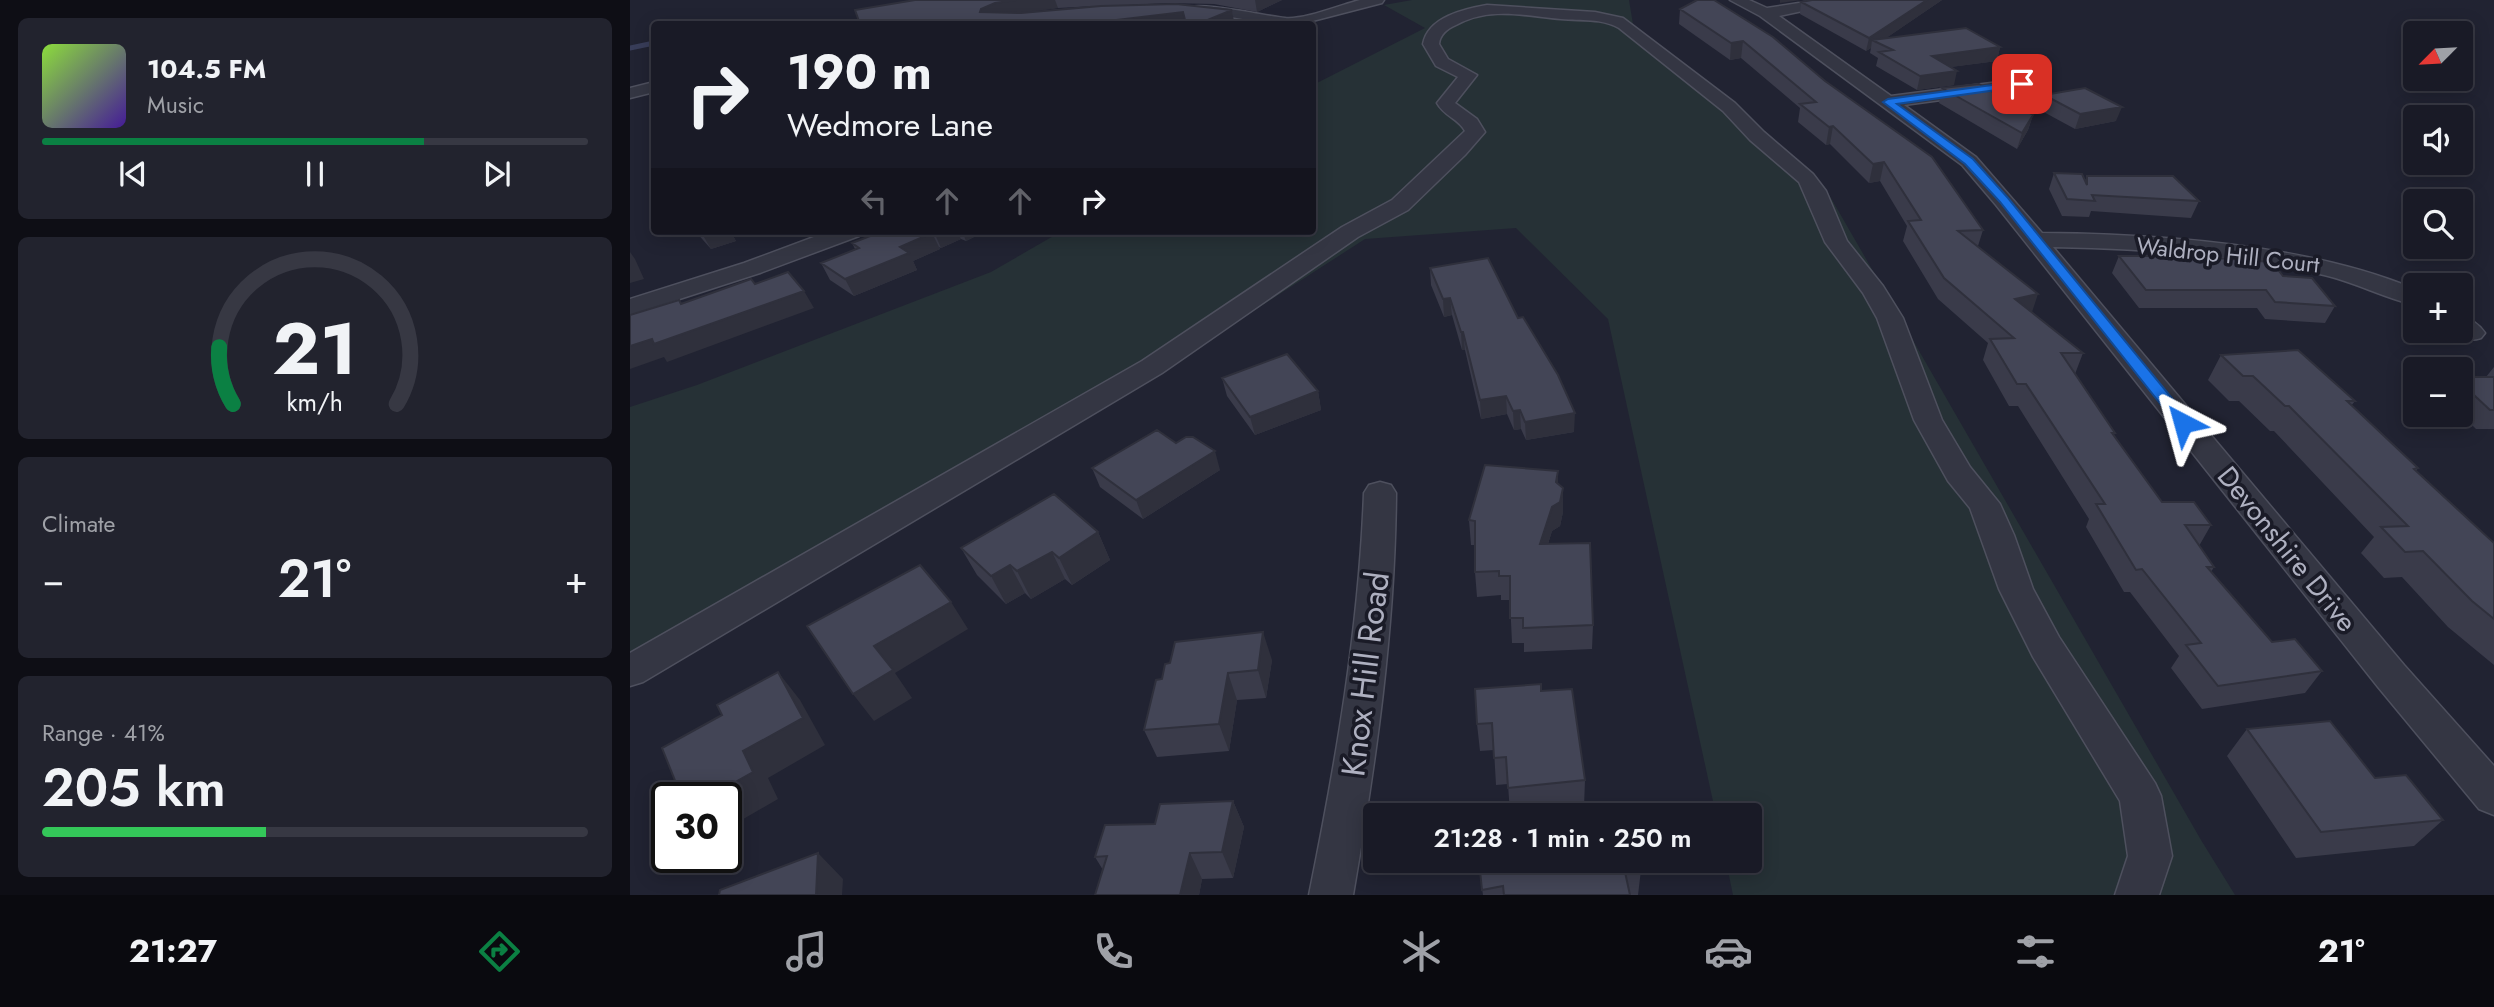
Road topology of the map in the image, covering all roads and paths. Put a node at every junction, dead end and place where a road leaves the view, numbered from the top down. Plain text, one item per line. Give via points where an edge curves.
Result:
1 (1377, 0) edge
2 (1737, 0) edge
3 (1835, 0) edge
4 (1170, 8) edge
5 (1765, 13) junction
6 (1272, 21) edge
7 (1297, 21) edge
8 (2022, 84) dead end
9 (651, 88) edge
10 (630, 93) edge
11 (1888, 102) junction
12 (840, 235) edge
13 (2035, 240) junction
14 (2403, 293) edge
15 (630, 307) edge
16 (1380, 493) dead end
17 (630, 671) edge
18 (2494, 796) edge
19 (1332, 895) edge
20 (2137, 895) edge

1 - 7 street
2 - 5 street, Devonshire Drive
3 - 5 street
4 - 6 street via 1231,12
5 - 11 street, Devonshire Drive
8 - 11 street
9 - 10 street
11 - 13 street, Devonshire Drive via 1969,161
12 - 15 street
13 - 14 street, Waldrop Hill Court via 2280,257 2359,275
13 - 18 street, Devonshire Drive
16 - 19 street, Knox Hill Road via 1370,665
17 - 20 street via 1153,367 1350,232 1400,205 1475,132 1471,123 1446,103 1468,75 1442,62 1431,44 1432,35 1460,10 1491,2 1612,19 1729,107 1815,191 1836,242 1890,318 1928,420 1959,474 1984,504 2016,589 2046,647 2140,796 2150,856

